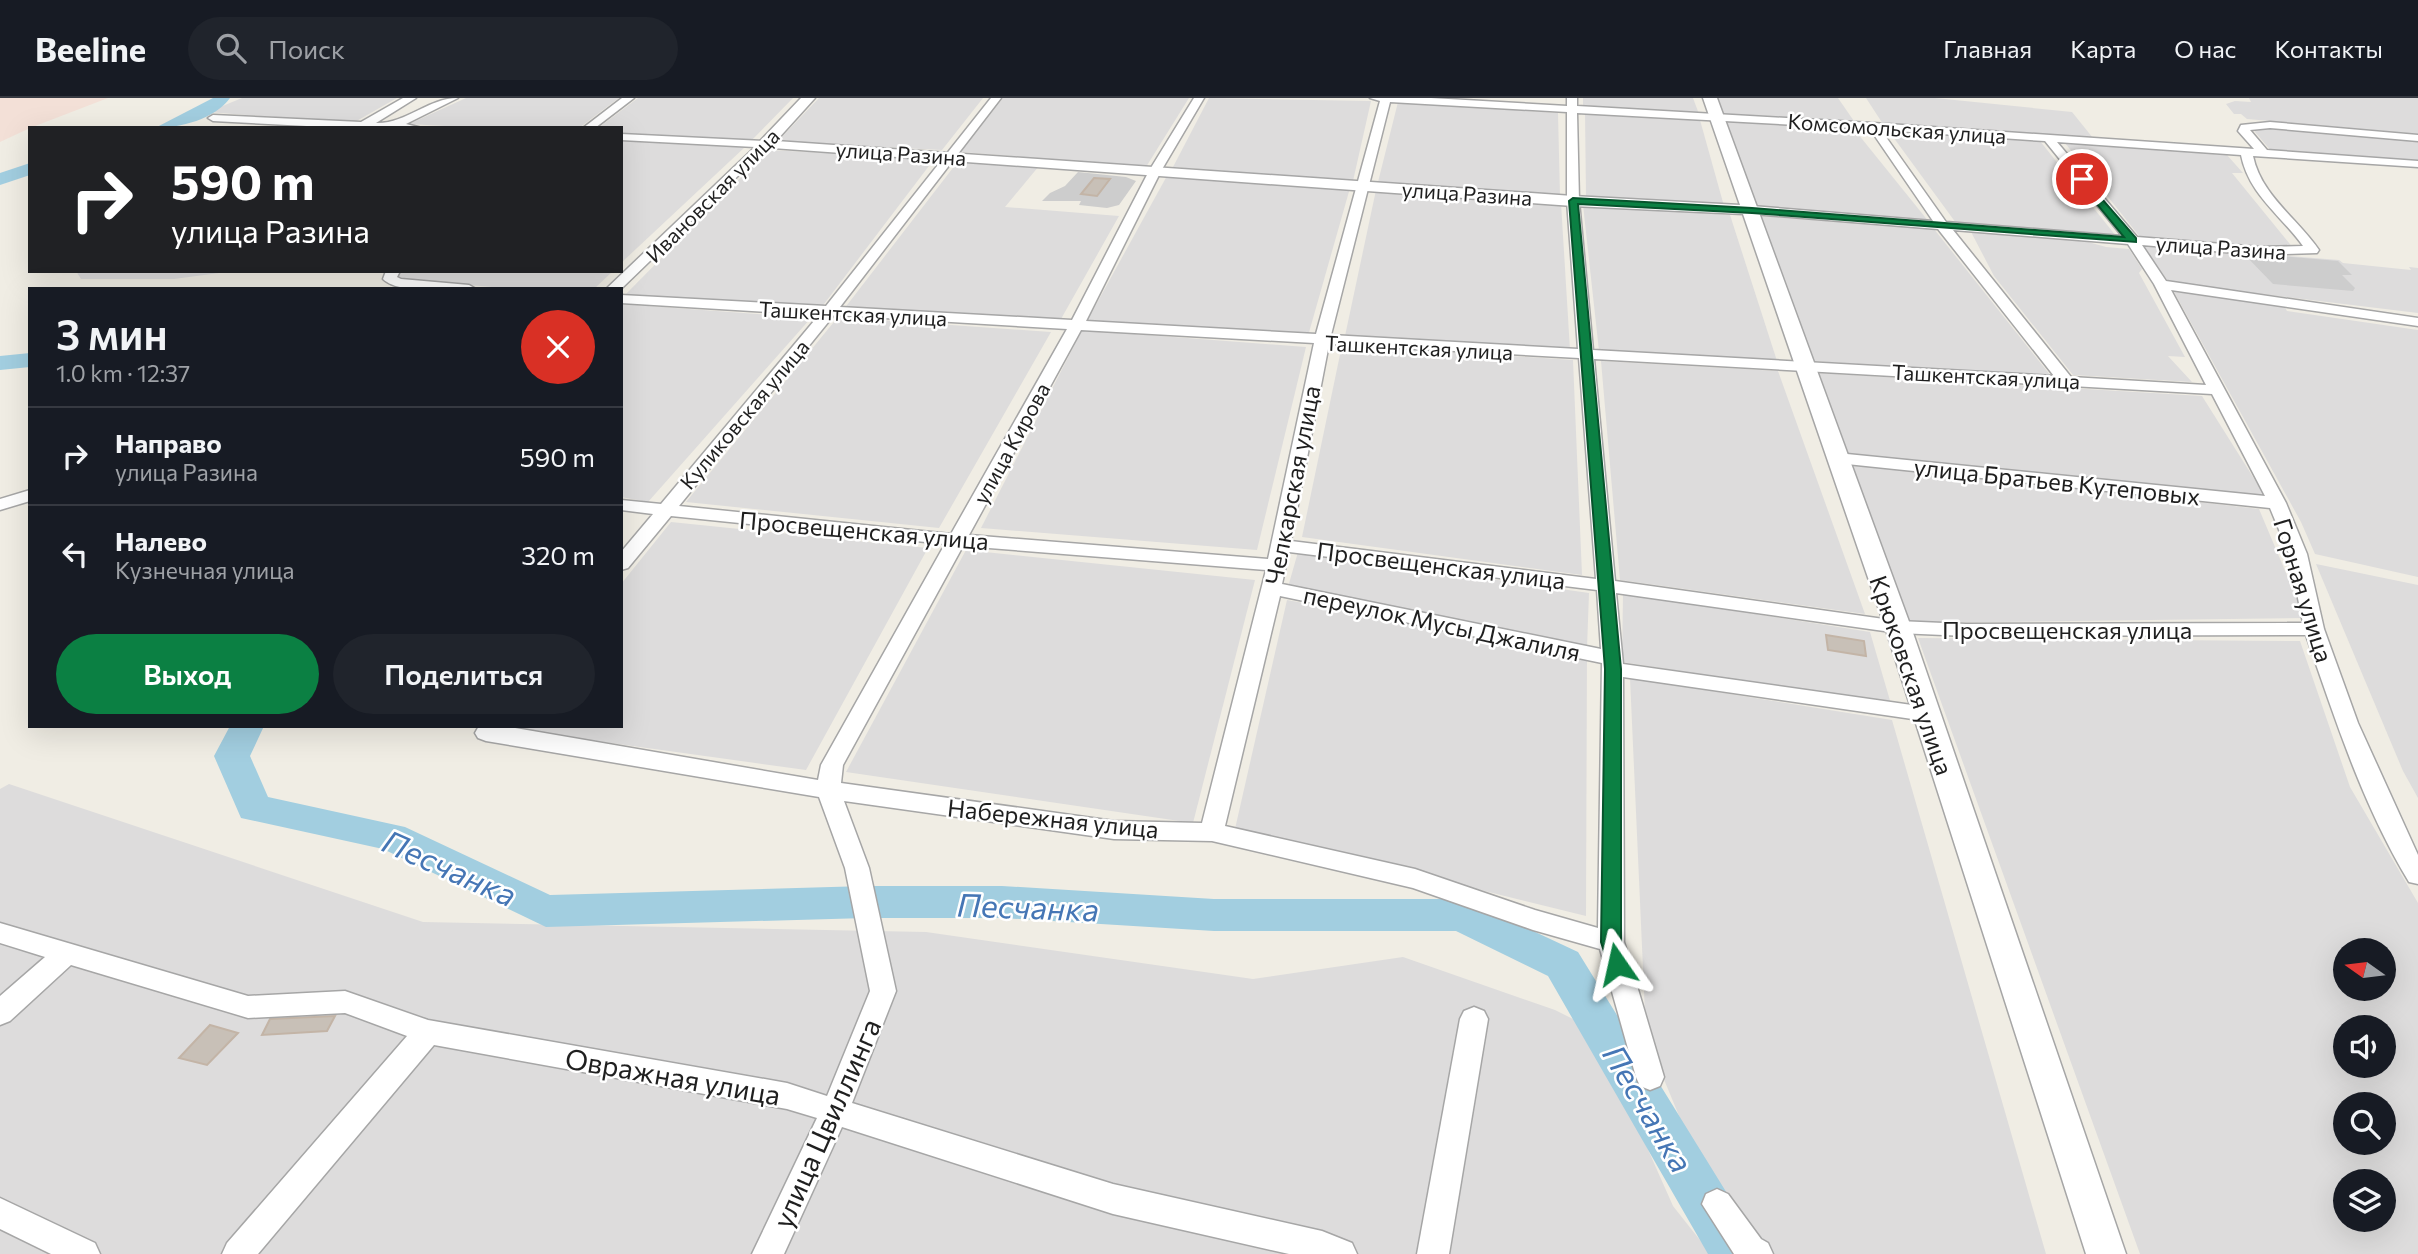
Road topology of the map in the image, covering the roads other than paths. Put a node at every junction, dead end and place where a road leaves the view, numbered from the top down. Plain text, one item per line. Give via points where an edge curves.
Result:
1 (411, 98) edge
2 (453, 98) edge
3 (629, 98) edge
4 (808, 98) edge
5 (996, 98) edge
6 (1199, 98) edge
7 (1375, 98) edge
8 (1386, 98) edge
9 (1573, 104) edge
10 (1714, 107) edge
11 (213, 118) dead end
12 (364, 125) junction
13 (378, 126) edge
14 (394, 126) edge
15 (591, 126) edge
16 (1873, 126) junction
17 (623, 137) edge
18 (2048, 138) junction
19 (2418, 138) edge
20 (765, 144) junction
21 (2246, 152) junction
22 (2264, 154) junction
23 (951, 156) junction
24 (2418, 164) edge
25 (1155, 171) junction
26 (1364, 186) junction
27 (1573, 201) junction
28 (1752, 210) junction
29 (1942, 225) junction
30 (2132, 240) junction
31 (392, 273) edge
32 (2161, 284) junction
33 (441, 287) edge
34 (615, 287) edge
35 (623, 299) edge
36 (829, 312) junction
37 (2418, 323) edge
38 (1076, 326) junction
39 (1322, 341) junction
40 (1586, 356) junction
41 (1805, 366) junction
42 (2066, 381) junction
43 (2218, 390) junction
44 (1838, 458) junction
45 (28, 496) edge
46 (2277, 503) junction
47 (0, 505) edge
48 (623, 505) edge
49 (664, 511) junction
50 (957, 540) junction
51 (1279, 545) junction
52 (623, 562) edge
53 (1275, 565) junction
54 (1608, 586) junction
55 (1272, 588) junction
56 (1898, 627) junction
57 (2315, 629) junction
58 (1613, 664) junction
59 (1926, 714) junction
60 (489, 730) edge
61 (828, 790) junction
62 (1212, 832) junction
63 (2418, 875) edge
64 (0, 933) edge
65 (1611, 942) junction
66 (66, 954) junction
67 (0, 1013) edge
68 (1474, 1019) dead end
69 (428, 1032) junction
70 (1650, 1077) dead end
71 (835, 1111) junction
72 (1717, 1204) dead end
73 (0, 1213) edge
74 (85, 1254) edge
75 (238, 1254) edge
76 (768, 1254) edge
77 (1341, 1254) edge
78 (1433, 1254) edge
79 (1757, 1254) edge
80 (2106, 1254) edge

1 - 12 street
2 - 14 street
3 - 15 street
4 - 20 street, Ивановская улица
5 - 23 street, Куликовская улица
6 - 25 street, улица Кирова
7 - 8 street, Комсомольская улица
8 - 9 street, Комсомольская улица
8 - 26 street, Челкарская улица
9 - 10 street, Комсомольская улица
9 - 27 street
10 - 16 street, Комсомольская улица
10 - 28 street, Крюковская улица
11 - 12 street
12 - 13 street
16 - 18 street, Комсомольская улица
16 - 29 street
17 - 20 street, улица Разина
18 - 21 street, Комсомольская улица
18 - 30 street, Горная улица
19 - 22 street via 2270,125 2245,127
20 - 23 street, улица Разина
20 - 34 street, Ивановская улица
21 - 22 street, Комсомольская улица
21 - 30 street, улица Разина via 2258,189 2312,250 2260,251
22 - 24 street, Комсомольская улица
23 - 25 street, улица Разина
23 - 36 street, Куликовская улица
25 - 26 street, улица Разина
25 - 38 street, улица Кирова
26 - 27 street, улица Разина
26 - 39 street, Челкарская улица
27 - 28 street, улица Разина
27 - 40 street
28 - 29 street, улица Разина
28 - 41 street, Крюковская улица
29 - 30 street, улица Разина
29 - 42 street
30 - 32 street, Горная улица
31 - 33 street via 390,279 398,284
32 - 37 street
32 - 43 street, Горная улица
35 - 36 street, Ташкентская улица
36 - 38 street, Ташкентская улица
36 - 49 street, Куликовская улица
38 - 39 street, Ташкентская улица
38 - 50 street, улица Кирова
39 - 40 street, Ташкентская улица
39 - 51 street, Челкарская улица
40 - 41 street, Ташкентская улица
40 - 54 street
41 - 42 street, Ташкентская улица
41 - 44 street, Крюковская улица
42 - 43 street, Ташкентская улица
43 - 46 street, Горная улица
44 - 46 street, улица Братьев Кутеповых
44 - 56 street, Крюковская улица
45 - 47 street
46 - 57 street, Горная улица via 2298,554
48 - 49 street, Просвещенская улица
49 - 50 street, Просвещенская улица
49 - 52 street, Куликовская улица
50 - 53 street, Просвещенская улица
50 - 61 street, улица Кирова via 832,765
51 - 53 street, Челкарская улица
51 - 54 street, Просвещенская улица
53 - 55 street, Челкарская улица
54 - 56 street, Просвещенская улица
54 - 58 street
55 - 58 street, переулок Мусы Джалиля
55 - 62 street, Челкарская улица
56 - 57 street, Просвещенская улица
56 - 59 street, Крюковская улица
57 - 63 street, Горная улица via 2347,723
58 - 59 street, переулок Мусы Джалиля
58 - 65 street
59 - 80 street, Крюковская улица
60 - 61 street, Набережная улица
61 - 62 street, Набережная улица via 1114,830
61 - 71 street, улица Цвиллинга via 860,880 884,991
62 - 65 street, Набережная улица via 1415,879
64 - 66 street, Овражная улица
65 - 70 street
66 - 67 street
66 - 69 street, Овражная улица via 248,1007 345,1002
68 - 78 street
69 - 71 street, Овражная улица via 788,1096
69 - 75 street
71 - 76 street, улица Цвиллинга
71 - 77 street, Овражная улица via 1113,1199
72 - 79 street
73 - 74 street

